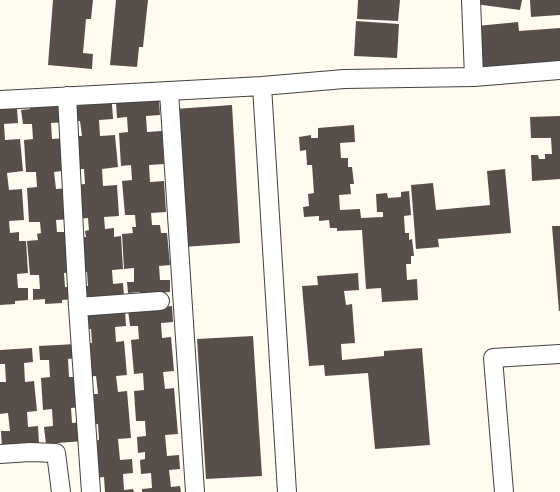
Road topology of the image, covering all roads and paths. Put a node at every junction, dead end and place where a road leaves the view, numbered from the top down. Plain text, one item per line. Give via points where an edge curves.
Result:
1 (471, 0) edge
2 (560, 70) edge
3 (474, 77) junction
4 (262, 86) junction
5 (169, 92) junction
6 (67, 96) junction
7 (0, 100) edge
8 (160, 301) dead end
9 (78, 307) junction
10 (560, 354) edge
11 (0, 454) edge
12 (61, 492) edge
13 (91, 492) edge
14 (195, 492) edge
15 (287, 492) edge
16 (504, 492) edge

1 - 3 street
2 - 3 street
3 - 4 street via 344,79
4 - 5 street
4 - 15 street
5 - 6 street
5 - 14 street
6 - 7 street
6 - 9 street
8 - 9 street
9 - 13 street
10 - 16 street via 493,358
11 - 12 street via 56,453

